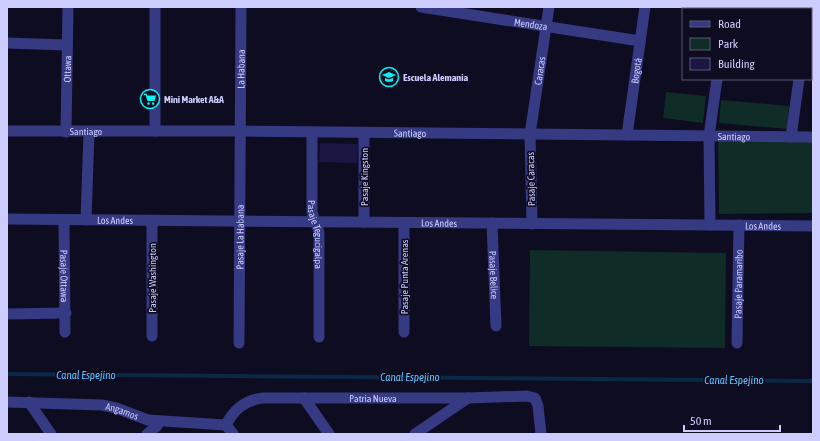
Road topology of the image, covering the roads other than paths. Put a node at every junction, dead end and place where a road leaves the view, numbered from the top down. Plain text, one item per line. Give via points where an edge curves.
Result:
1 (68, 7) edge
2 (155, 7) edge
3 (241, 7) edge
4 (421, 7) edge
5 (549, 7) edge
6 (645, 7) edge
7 (546, 26) junction
8 (640, 41) junction
9 (7, 43) edge
10 (67, 45) junction
11 (717, 80) edge
12 (800, 80) edge
13 (7, 131) edge
14 (155, 131) junction
15 (240, 131) junction
16 (66, 132) junction
17 (89, 132) junction
18 (312, 132) junction
19 (364, 133) junction
20 (530, 134) junction
21 (627, 135) junction
22 (709, 136) junction
23 (791, 137) junction
24 (813, 137) edge
25 (7, 219) edge
26 (64, 220) junction
27 (86, 220) junction
28 (152, 221) junction
29 (240, 221) junction
30 (316, 222) junction
31 (364, 222) junction
32 (404, 223) junction
33 (492, 223) junction
34 (532, 224) junction
35 (710, 225) junction
36 (739, 225) junction
37 (813, 226) edge
38 (66, 313) junction
39 (7, 314) edge
40 (496, 326) dead end
41 (65, 332) dead end
42 (404, 332) dead end
43 (152, 336) dead end
44 (318, 337) dead end
45 (239, 343) dead end
46 (737, 343) dead end
47 (304, 398) junction
48 (468, 398) junction
49 (7, 402) edge
50 (29, 402) junction
51 (159, 422) junction
52 (229, 430) edge
53 (51, 434) edge
54 (146, 434) edge
55 (329, 434) edge
56 (415, 434) edge
57 (541, 434) edge

1 - 10 street, Ottawa
2 - 14 street
3 - 15 street, La Habana
4 - 7 street, Mendoza
5 - 7 street, Caracas
6 - 8 street, Bogotá
7 - 8 street, Mendoza
7 - 20 street, Caracas
8 - 21 street, Bogotá
9 - 10 street
10 - 16 street, Ottawa
11 - 22 street
12 - 23 street
13 - 16 street, Santiago
14 - 15 street, Santiago
14 - 17 street, Santiago
15 - 18 street, Santiago
15 - 29 street, Pasaje La Habana
16 - 17 street, Santiago
17 - 27 street
18 - 19 street, Santiago
18 - 30 street, Pasaje Tegucigalpa via 312,212
19 - 20 street, Santiago
19 - 31 street, Pasaje Kingston
20 - 21 street, Santiago
20 - 34 street, Pasaje Caracas
21 - 22 street, Santiago
22 - 23 street, Santiago
22 - 35 street
23 - 24 street, Santiago
25 - 26 street, Los Andes
26 - 27 street, Los Andes
26 - 38 street, Pasaje Ottawa
27 - 28 street, Los Andes
28 - 29 street, Los Andes
28 - 43 street, Pasaje Washington
29 - 30 street, Los Andes
29 - 45 street, Pasaje La Habana
30 - 31 street, Los Andes
30 - 44 street, Pasaje Tegucigalpa via 320,232
31 - 32 street, Los Andes
32 - 33 street, Los Andes
32 - 42 street, Pasaje Punta Arenas
33 - 34 street, Los Andes
33 - 40 street, Pasaje Belice
34 - 35 street, Los Andes
35 - 36 street, Los Andes
36 - 37 street, Los Andes
36 - 46 street, Pasaje Paramaribo
38 - 39 street
38 - 41 street, Pasaje Ottawa
47 - 48 street, Patria Nueva
47 - 52 street, Patria Nueva via 263,398 249,401 234,411
47 - 55 street
48 - 56 street
48 - 57 street, Patria Nueva via 535,398
49 - 50 street, Angamos
50 - 51 street, Angamos via 102,405
50 - 53 street
51 - 52 street, Angamos
51 - 54 street

